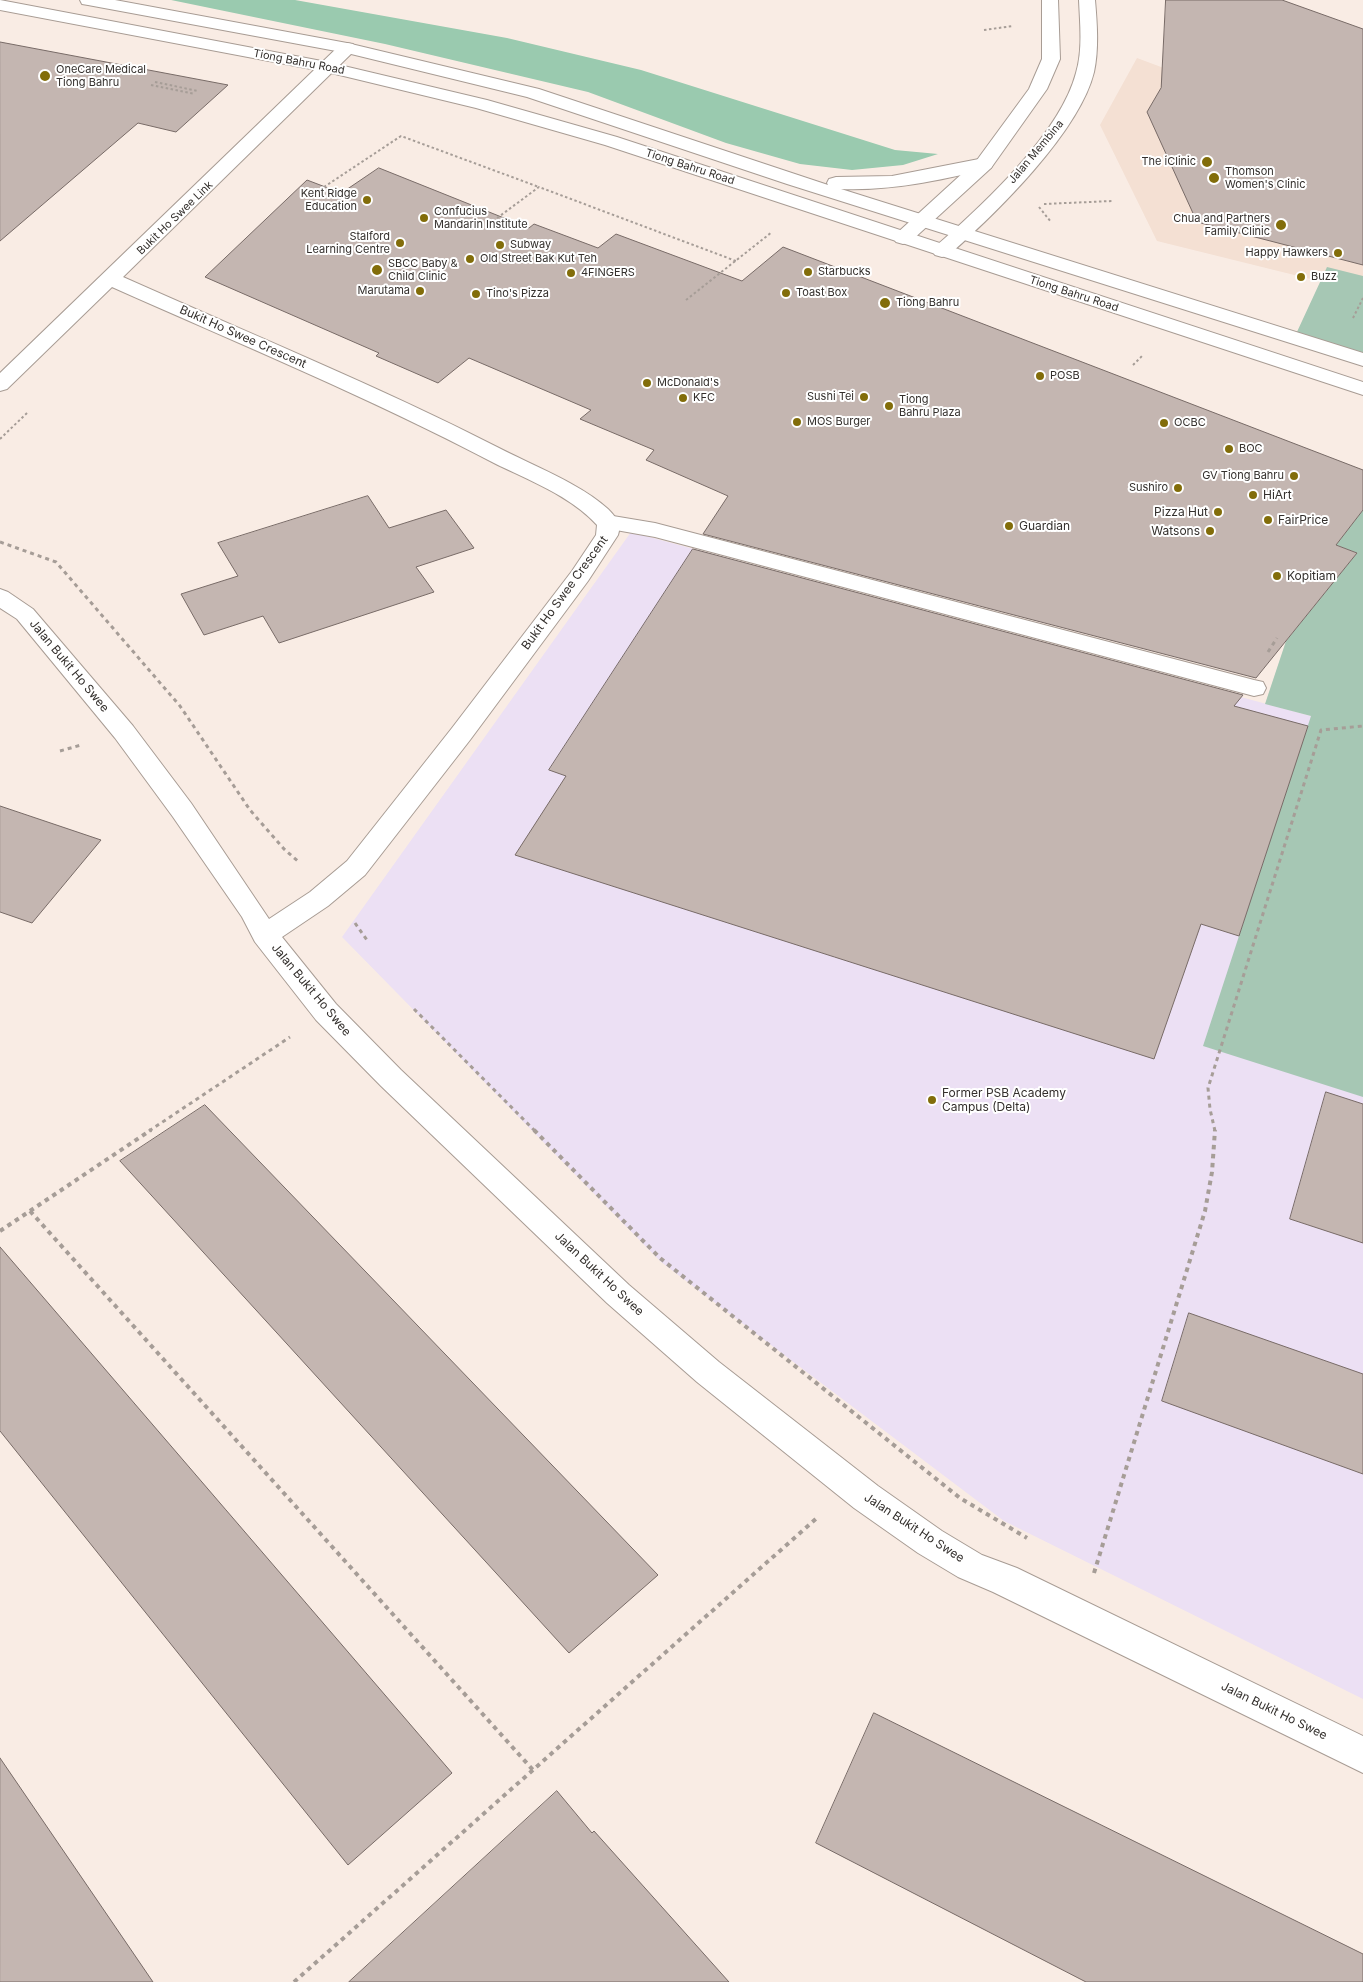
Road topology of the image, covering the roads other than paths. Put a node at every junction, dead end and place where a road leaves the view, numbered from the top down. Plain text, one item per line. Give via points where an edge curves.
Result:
1 (88, 0) edge
2 (1050, 0) edge
3 (1087, 0) edge
4 (0, 5) edge
5 (347, 48) junction
6 (327, 67) junction
7 (984, 164) junction
8 (794, 180) junction
9 (923, 220) junction
10 (964, 232) junction
11 (903, 238) junction
12 (942, 251) junction
13 (111, 279) junction
14 (1363, 360) edge
15 (0, 385) edge
16 (1363, 390) edge
17 (607, 522) junction
18 (0, 597) edge
19 (1254, 688) dead end
20 (265, 935) junction
21 (1363, 1755) edge

1 - 5 street, Tiong Bahru Road
2 - 7 street via 1051,59 1038,88
3 - 10 street, Jalan Membina via 1084,73 1063,120
4 - 6 street, Tiong Bahru Road
5 - 6 street, Bukit Ho Swee Link
5 - 8 street, Tiong Bahru Road via 533,94
6 - 11 street, Tiong Bahru Road via 481,104 611,141
6 - 13 street, Bukit Ho Swee Link
7 - 8 street via 880,184
7 - 9 street
8 - 9 street, Tiong Bahru Road
9 - 10 street, Tiong Bahru Road
9 - 11 street
10 - 12 street, Jalan Membina
10 - 14 street, Tiong Bahru Road
11 - 12 street, Tiong Bahru Road
12 - 16 street, Tiong Bahru Road
13 - 15 street, Bukit Ho Swee Link
13 - 17 street, Bukit Ho Swee Crescent via 323,372 469,441 579,499
17 - 19 street via 655,530
17 - 20 street, Bukit Ho Swee Crescent via 607,535 580,576 356,868
18 - 20 street, Jalan Bukit Ho Swee via 25,614 124,732 235,887
20 - 21 street, Jalan Bukit Ho Swee via 326,1012 618,1294 708,1372 852,1487 970,1566 1006,1580

